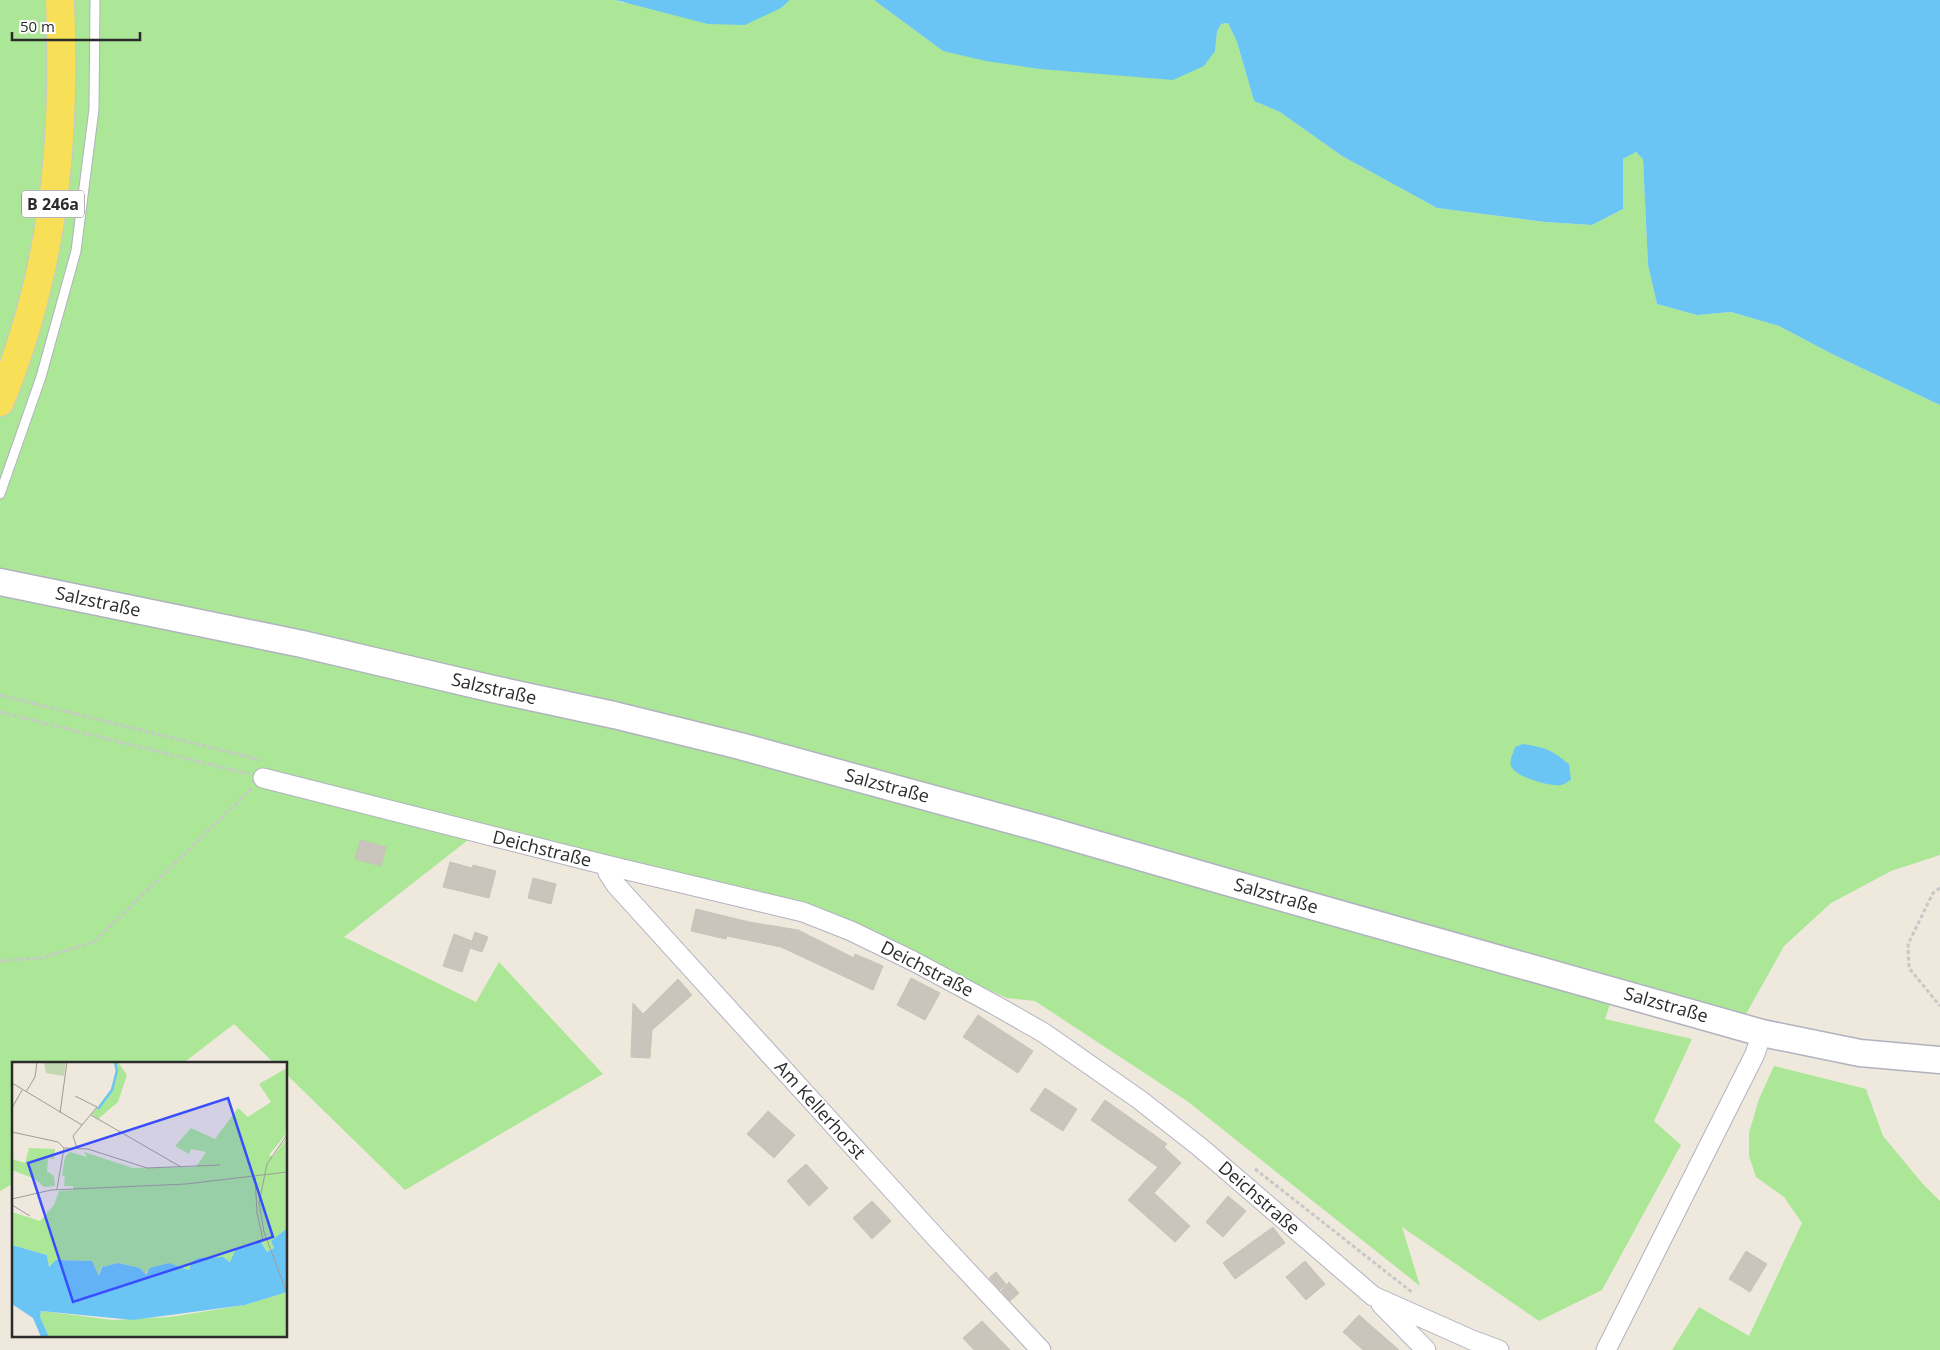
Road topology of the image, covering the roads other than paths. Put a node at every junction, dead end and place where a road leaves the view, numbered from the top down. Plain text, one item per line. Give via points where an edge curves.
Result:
1 (60, 0) edge
2 (95, 0) edge
3 (0, 402) edge
4 (0, 494) edge
5 (0, 582) edge
6 (265, 769) road end
7 (606, 865) junction
8 (1762, 1033) junction
9 (1940, 1060) edge
10 (1373, 1296) junction
11 (1470, 1345) edge
12 (1042, 1350) edge
13 (1426, 1350) edge
14 (1499, 1350) edge
15 (1606, 1350) edge

1 - 3 main road, B 246a via 61,115 50,225 25,331
2 - 4 lane via 94,109 76,251 41,377
5 - 8 street, Salzstraße via 302,644 740,746
6 - 7 street, Deichstraße
7 - 10 street, Deichstraße via 803,912 851,930 996,1005 1044,1033 1140,1100 1201,1148
7 - 12 street, Am Kellerhorst via 616,885
8 - 9 street, Salzstraße via 1860,1053
8 - 15 street via 1755,1054
10 - 11 street, Deichstraße
10 - 13 street
11 - 14 street, Deichstraße

